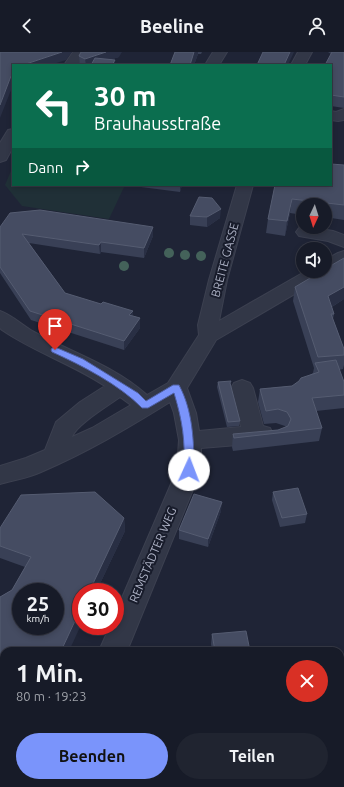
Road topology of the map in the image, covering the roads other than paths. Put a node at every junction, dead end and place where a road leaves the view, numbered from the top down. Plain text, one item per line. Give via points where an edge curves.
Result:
1 (80, 52) edge
2 (220, 52) edge
3 (305, 52) edge
4 (72, 64) edge
5 (213, 64) edge
6 (299, 64) edge
7 (344, 113) edge
8 (332, 116) edge
9 (12, 135) edge
10 (0, 157) edge
11 (245, 186) edge
12 (319, 234) edge
13 (344, 242) edge
14 (308, 278) edge
15 (0, 318) edge
16 (209, 335) junction
17 (120, 386) junction
18 (176, 388) junction
19 (242, 388) dead end
20 (145, 406) junction
21 (276, 433) edge
22 (254, 435) junction
23 (190, 440) junction
24 (54, 456) junction
25 (0, 475) edge
26 (115, 647) edge

1 - 4 street
2 - 5 street
3 - 6 street
7 - 8 street via 338,117
9 - 10 street
11 - 16 street, BREITE GASSE via 218,280 208,325
12 - 13 street via 333,236
14 - 16 street
15 - 17 street via 30,340 80,361
16 - 18 street
17 - 20 street
17 - 24 street via 64,428
18 - 20 street
18 - 23 street, REMSTÄDTER WEG
19 - 22 street
20 - 24 street via 100,434
21 - 22 street
22 - 23 street
23 - 26 street, REMSTÄDTER WEG via 189,470
24 - 25 street via 32,466

